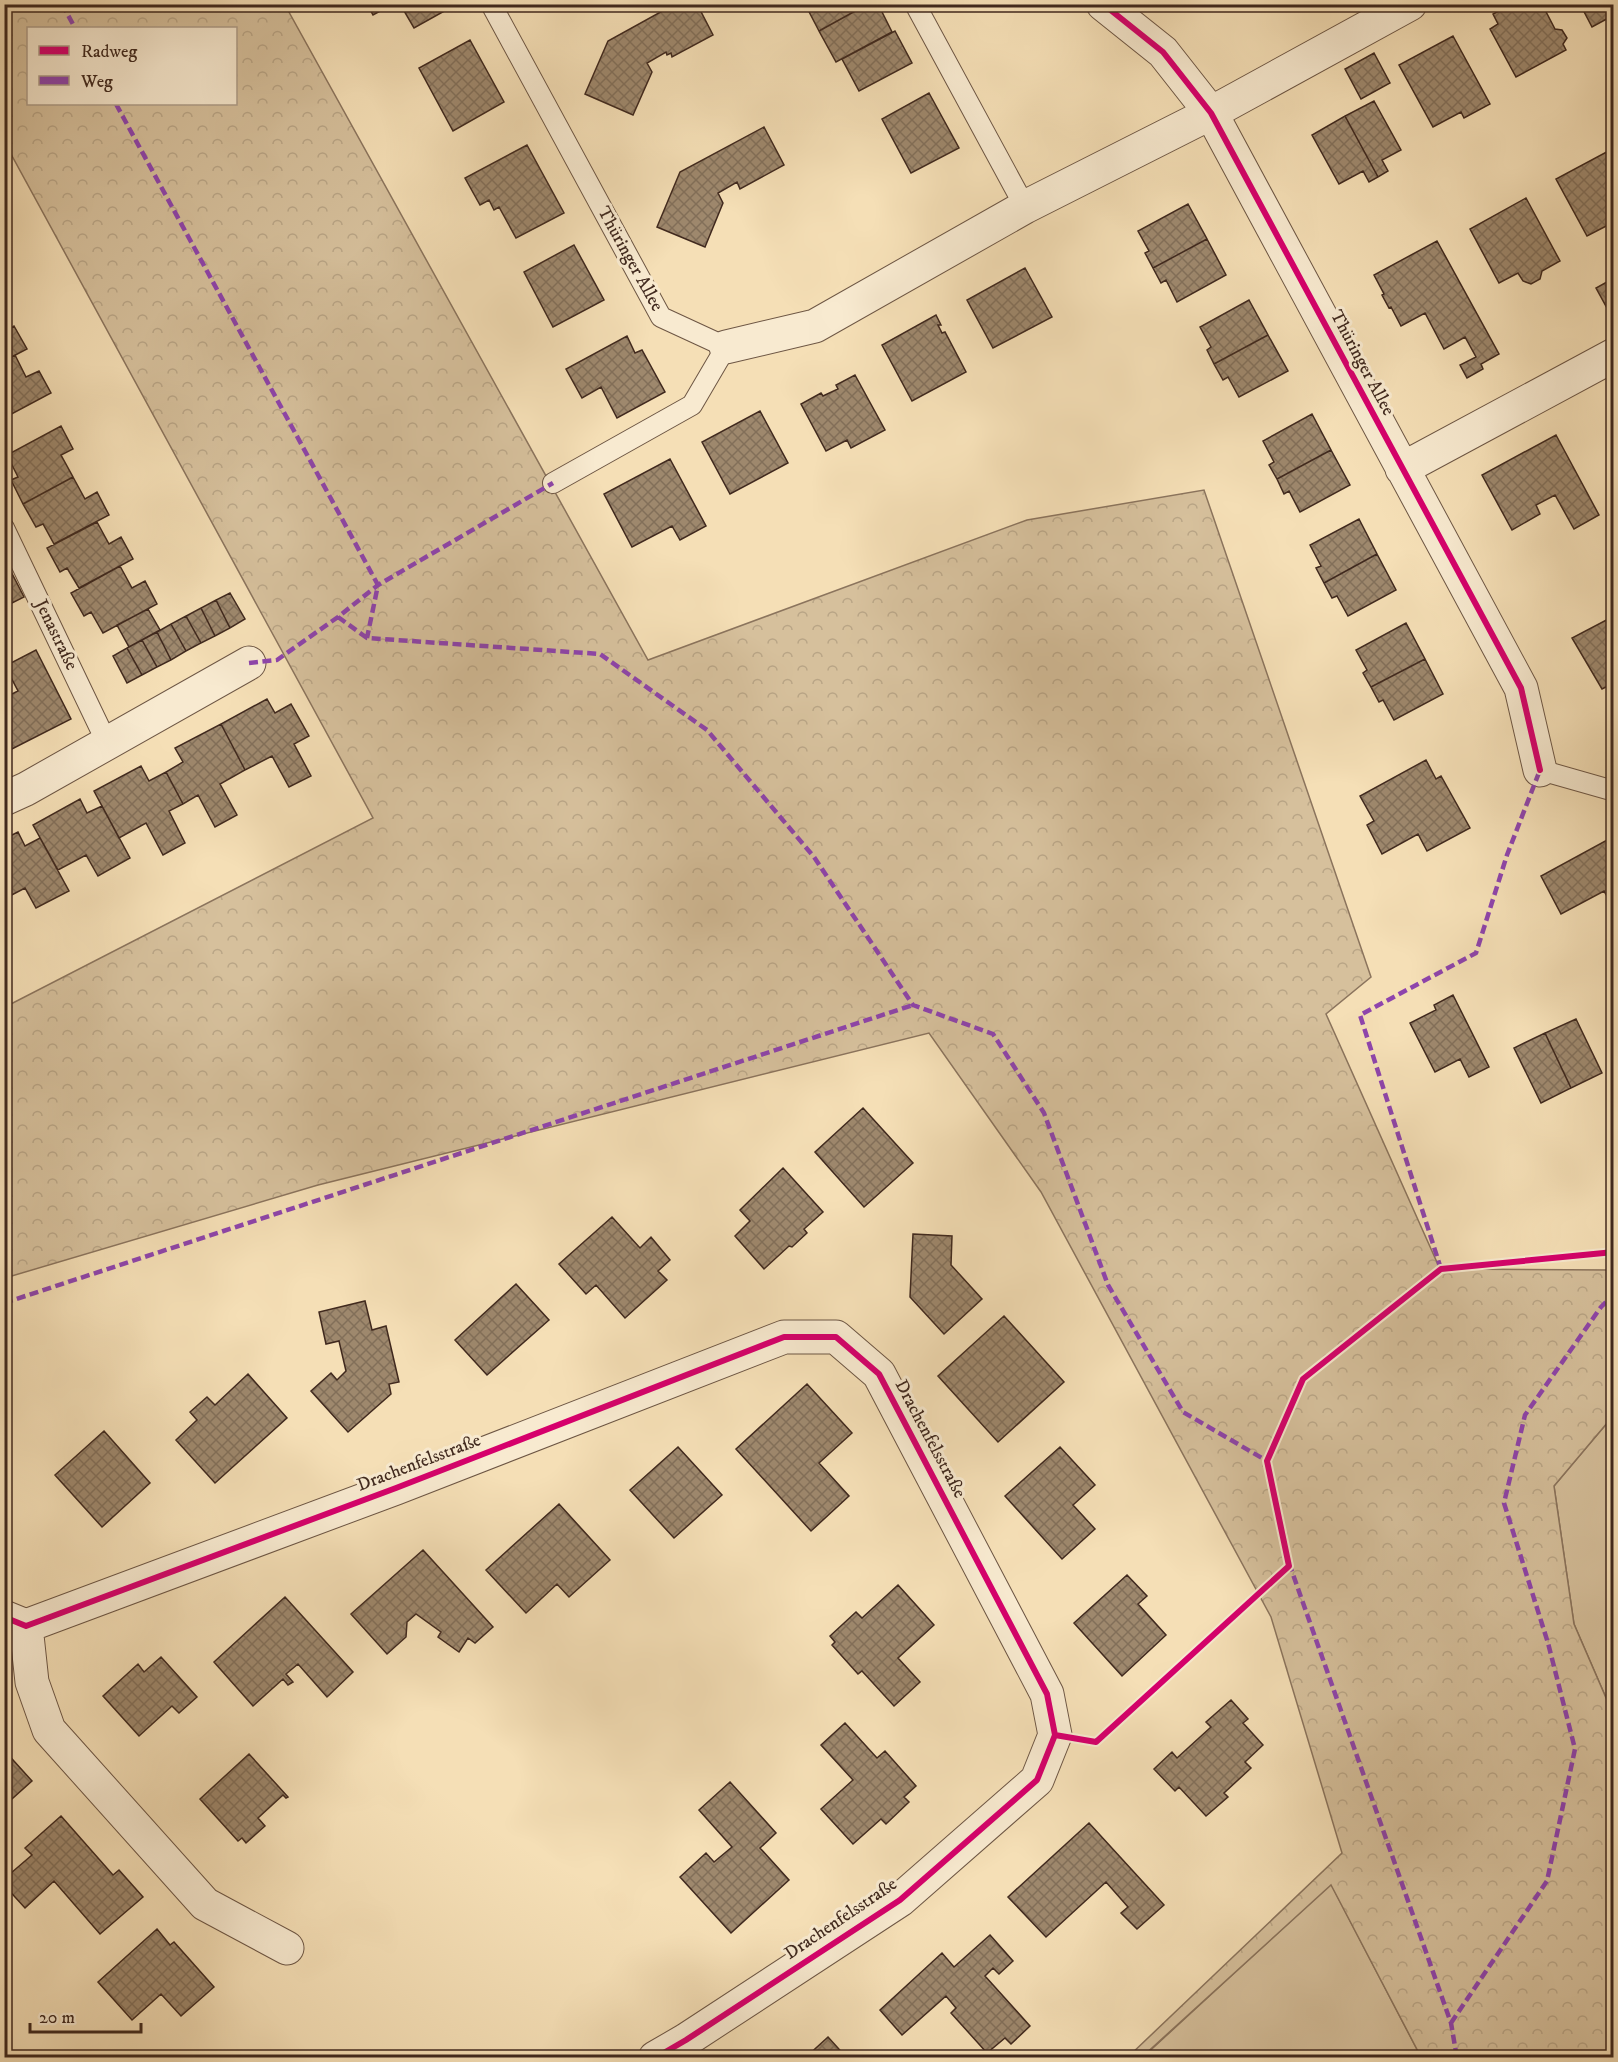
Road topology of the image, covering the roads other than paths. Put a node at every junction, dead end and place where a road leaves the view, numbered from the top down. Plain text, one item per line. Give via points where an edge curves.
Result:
1 (491, 4) edge
2 (915, 4) edge
3 (1103, 4) edge
4 (1410, 4) edge
5 (1211, 113) junction
6 (1024, 207) junction
7 (726, 347) junction
8 (1614, 355) edge
9 (1402, 469) junction
10 (553, 483) dead end
11 (4, 528) edge
12 (249, 663) dead end
13 (107, 743) junction
14 (1540, 770) joint
15 (1614, 791) edge
16 (4, 799) edge
17 (16, 1622) edge
18 (287, 1948) dead end
19 (655, 2058) edge

1 - 7 lane, Thüringer Allee via 662,317
2 - 6 lane
3 - 5 street, Thüringer Allee via 1163,52
4 - 5 street
5 - 6 street
5 - 9 street, Thüringer Allee
6 - 7 street via 814,326
7 - 10 lane via 692,405
8 - 9 street
9 - 14 street, Thüringer Allee via 1521,688
11 - 13 lane, Jenastraße
12 - 13 street
13 - 16 street
14 - 15 lane
17 - 18 street, Drachenfelsstraße via 49,1730 205,1904
17 - 19 street, Drachenfelsstraße via 396,1488 783,1337 836,1337 879,1374 1047,1694 1055,1735 1037,1780 900,1900

